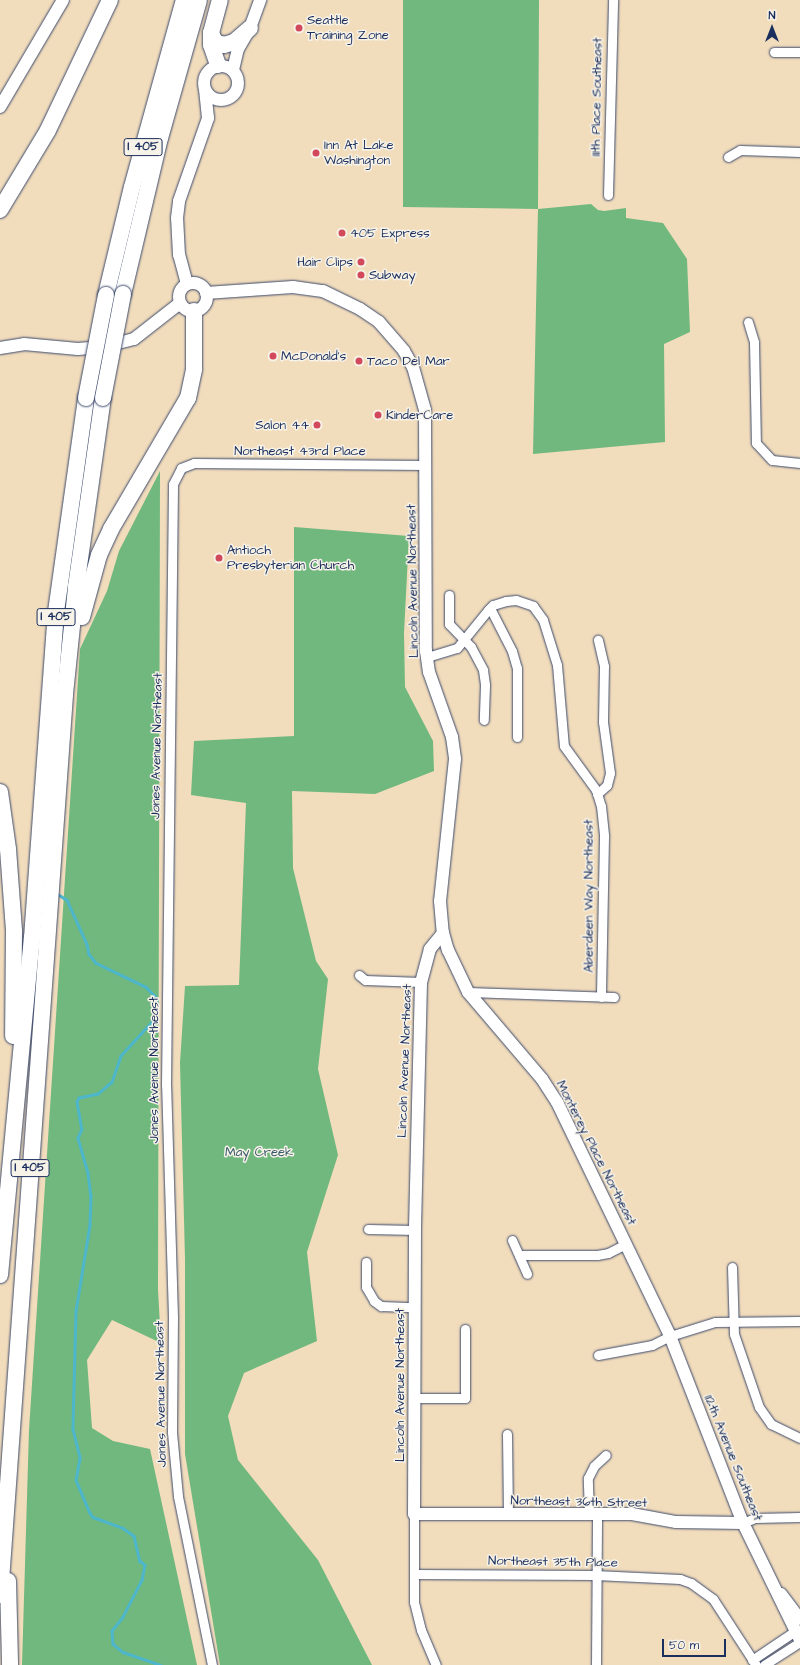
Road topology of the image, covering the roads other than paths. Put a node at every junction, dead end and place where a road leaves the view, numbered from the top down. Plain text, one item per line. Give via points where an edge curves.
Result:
1 (62, 0) edge
2 (110, 0) edge
3 (184, 0) edge
4 (199, 0) edge
5 (220, 0) edge
6 (260, 0) edge
7 (613, 0) edge
8 (250, 28) junction
9 (211, 33) junction
10 (238, 49) junction
11 (774, 52) dead end
12 (800, 52) edge
13 (220, 65) junction
14 (233, 70) junction
15 (205, 90) junction
16 (222, 100) junction
17 (0, 107) edge
18 (208, 118) junction
19 (800, 152) edge
20 (728, 157) dead end
21 (608, 194) dead end
22 (0, 210) edge
23 (187, 284) junction
24 (206, 293) junction
25 (180, 303) junction
26 (194, 311) junction
27 (748, 322) dead end
28 (0, 348) edge
29 (800, 463) edge
30 (426, 465) junction
31 (178, 472) joint
32 (449, 596) dead end
33 (490, 608) junction
34 (598, 640) dead end
35 (465, 641) junction
36 (427, 657) junction
37 (484, 720) dead end
38 (517, 737) dead end
39 (59, 767) junction
40 (0, 792) edge
41 (597, 794) junction
42 (47, 837) junction
43 (443, 933) junction
44 (40, 939) junction
45 (359, 975) dead end
46 (421, 982) junction
47 (468, 992) junction
48 (601, 997) junction
49 (614, 997) dead end
50 (14, 1133) junction
51 (368, 1229) dead end
52 (415, 1230) junction
53 (512, 1240) dead end
54 (626, 1244) junction
55 (519, 1255) junction
56 (366, 1262) dead end
57 (732, 1267) dead end
58 (527, 1274) dead end
59 (0, 1275) edge
60 (414, 1307) junction
61 (732, 1320) junction
62 (800, 1321) edge
63 (466, 1329) dead end
64 (670, 1336) junction
65 (598, 1354) dead end
66 (415, 1398) junction
67 (507, 1434) dead end
68 (800, 1438) edge
69 (606, 1455) dead end
70 (6, 1510) junction
71 (414, 1514) junction
72 (508, 1514) junction
73 (593, 1514) junction
74 (800, 1517) edge
75 (743, 1523) junction
76 (414, 1574) junction
77 (596, 1574) junction
78 (776, 1588) junction
79 (0, 1595) edge
80 (800, 1619) edge
81 (798, 1638) edge
82 (754, 1662) edge
83 (10, 1665) edge
84 (212, 1665) edge
85 (436, 1665) edge
86 (596, 1665) edge
87 (764, 1665) edge

1 - 17 street
2 - 22 highway via 48,130
3 - 42 highway, I 405, bridge via 134,179 106,294 86,398 56,612
4 - 39 highway, I 405, bridge via 160,138 123,294 104,398 76,588
5 - 9 highway
6 - 8 street
7 - 21 street, 111th Place Southeast
8 - 9 highway via 234,42 224,45 215,42
8 - 10 street
9 - 13 highway via 211,44
10 - 13 street
10 - 14 street
11 - 12 street
13 - 14 street
13 - 15 street via 205,74
14 - 16 street via 238,86 232,96
15 - 16 street via 212,98
15 - 18 street
16 - 18 street
18 - 23 street via 179,201 179,255
19 - 20 street via 740,150
23 - 24 street via 201,286
23 - 25 street via 179,294
24 - 26 street via 206,303
24 - 30 street, Lincoln Avenue Northeast via 309,288 339,297 379,322 404,350 418,381 425,410
25 - 26 street via 186,309
25 - 28 street via 134,338 102,347 78,349 24,344
26 - 39 highway via 194,369 188,398 114,524 99,555 86,594
27 - 29 street via 754,342 756,443 766,456 780,462
30 - 31 street, Northeast 43rd Place via 194,463
30 - 36 street, Lincoln Avenue Northeast
31 - 84 street, Jones Avenue Northeast via 172,491 166,1085 172,1432 178,1496
32 - 35 street via 449,624
33 - 35 street
33 - 38 street via 512,652 517,668
33 - 41 street, Aberdeen Way Northeast via 516,600 538,610 557,665 564,746
34 - 41 street via 604,666 603,729 610,774 607,785
35 - 36 street via 457,648
35 - 37 street via 476,654 483,670 486,685
36 - 43 street, Lincoln Avenue Northeast via 452,737 455,759 440,901
39 - 42 highway, I 405
40 - 50 highway via 8,849 14,931
41 - 48 street, Aberdeen Way Northeast via 604,837
42 - 44 highway, I 405
43 - 46 street, Lincoln Avenue Northeast via 430,949
43 - 47 street, Monterey Place Northeast via 450,957
44 - 50 highway, I 405
44 - 70 highway, I 405 via 37,1055
45 - 46 street via 365,980
46 - 52 street, Lincoln Avenue Northeast
47 - 48 street
47 - 54 street, Monterey Place Northeast via 551,1092
48 - 49 street
50 - 59 highway, I 405
51 - 52 street
52 - 60 street, Lincoln Avenue Northeast
53 - 55 street
54 - 55 street via 597,1255
54 - 64 street, Monterey Place Northeast
55 - 58 street
56 - 60 street via 366,1287 374,1301 381,1306
57 - 61 street
60 - 66 street, Lincoln Avenue Northeast
61 - 62 street
61 - 64 street via 702,1325
61 - 68 street via 741,1359 765,1418 780,1430
63 - 66 street via 465,1398
64 - 65 street via 642,1347
64 - 75 street, 112th Avenue Southeast
66 - 71 street, Lincoln Avenue Northeast
67 - 72 street
69 - 73 street via 594,1466 588,1478
70 - 79 highway, I 405
70 - 83 highway
71 - 72 street, Northeast 36th Street
71 - 76 street, Lincoln Avenue Northeast
72 - 73 street, Northeast 36th Street
73 - 75 street, Northeast 36th Street via 632,1514 676,1522
73 - 77 street
74 - 75 street via 754,1518
75 - 78 street, 112th Avenue Southeast
76 - 77 street, Northeast 35th Place
76 - 85 street, Lincoln Avenue Northeast via 416,1615
77 - 82 street, Northeast 35th Place via 669,1578 691,1583 704,1591 722,1609
77 - 86 street
78 - 80 street, 112th Avenue Southeast
78 - 81 street, 112th Avenue Southeast
81 - 82 street
81 - 87 street

